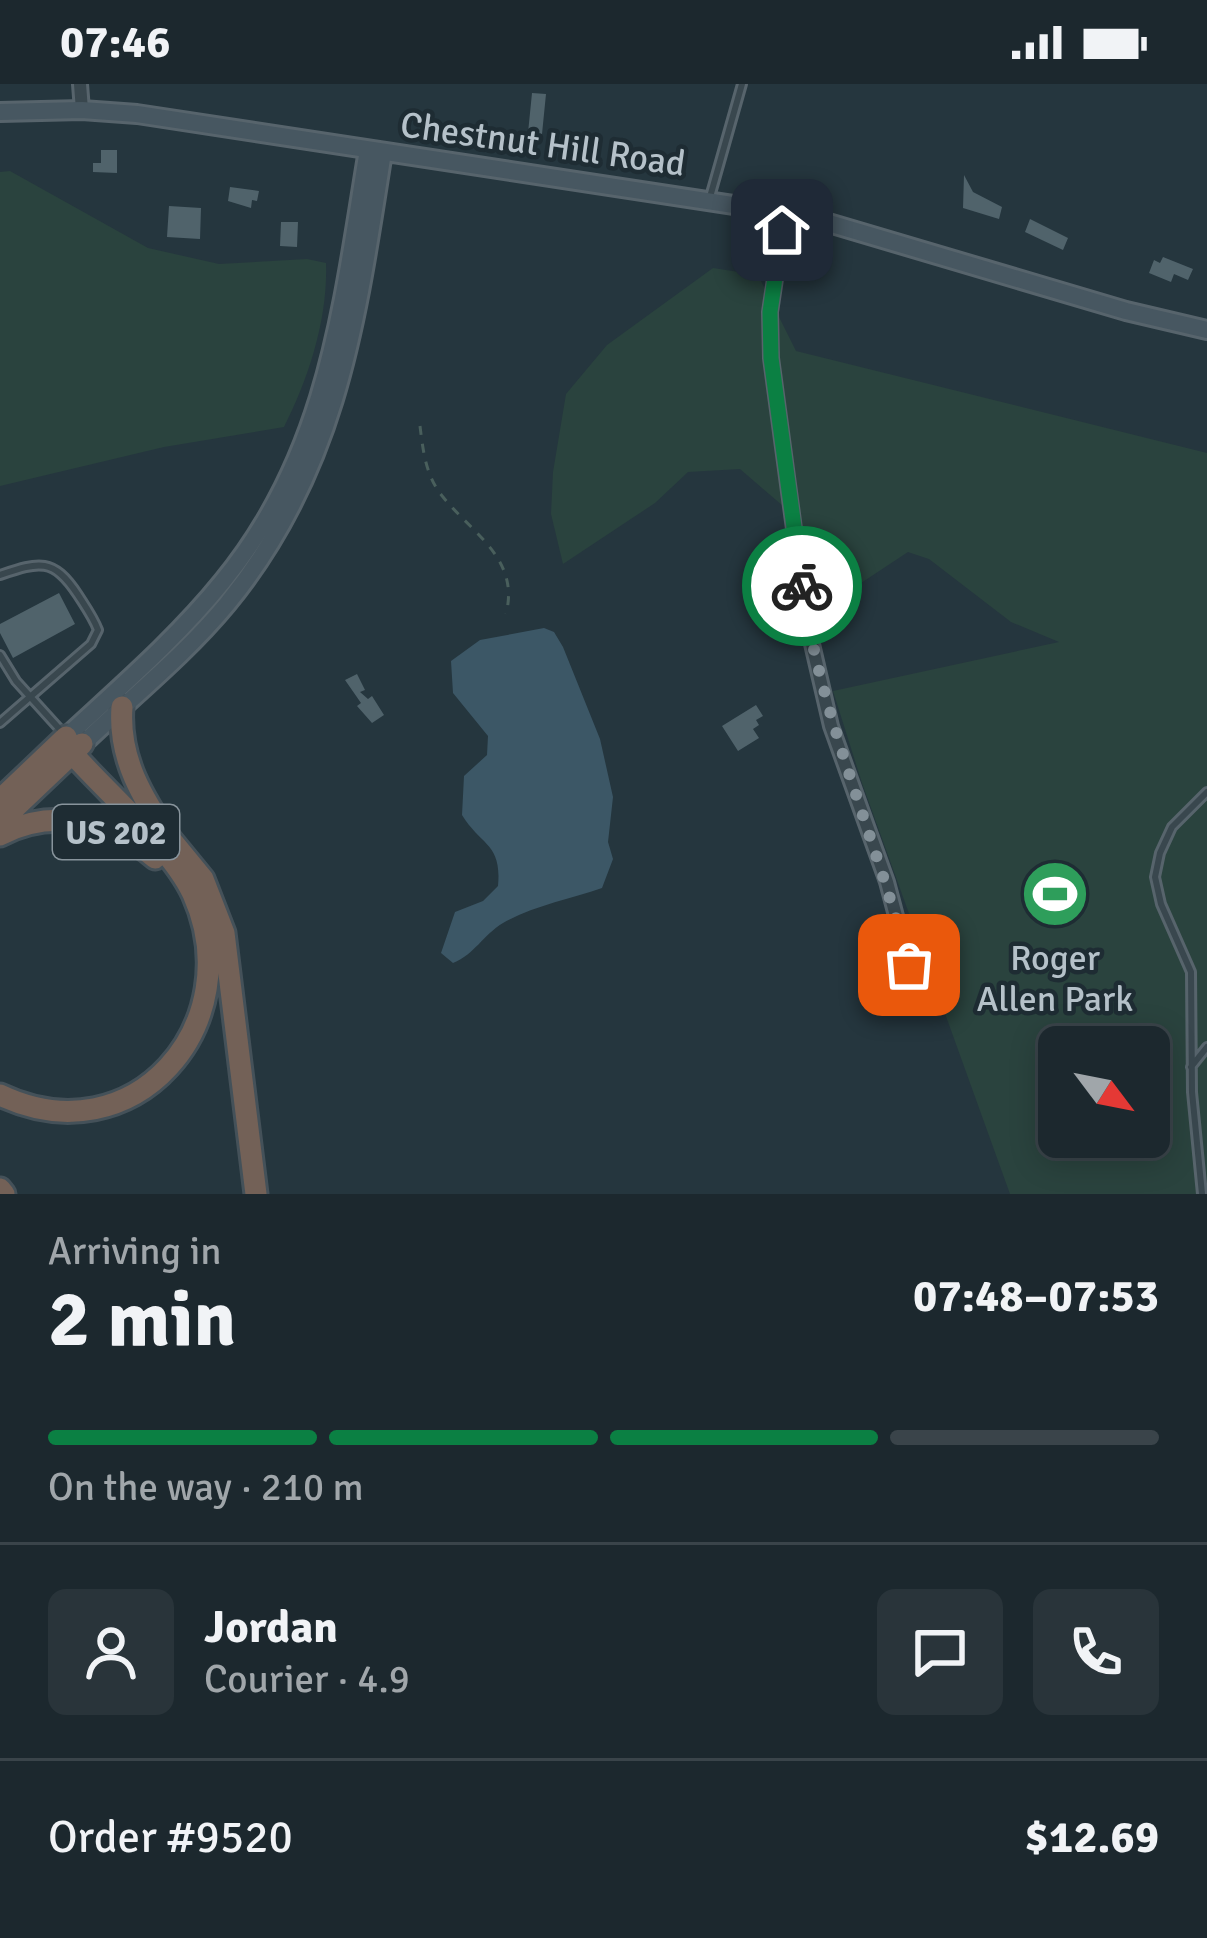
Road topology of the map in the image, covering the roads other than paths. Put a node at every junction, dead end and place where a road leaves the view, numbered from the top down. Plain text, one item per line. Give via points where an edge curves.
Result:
1 (80, 84) edge
2 (742, 84) edge
3 (82, 110) junction
4 (0, 112) edge
5 (375, 151) junction
6 (709, 201) junction
7 (785, 213) junction
8 (1207, 330) edge
9 (0, 574) edge
10 (0, 655) edge
11 (29, 697) junction
12 (122, 707) junction
13 (0, 723) edge
14 (74, 745) junction
15 (1207, 791) edge
16 (0, 800) edge
17 (0, 822) edge
18 (0, 835) edge
19 (171, 840) junction
20 (201, 915) junction
21 (909, 965) dead end
22 (1207, 1047) edge
23 (1191, 1066) junction
24 (0, 1095) edge
25 (256, 1194) edge
26 (1202, 1194) edge

1 - 3 street
2 - 6 lane
3 - 4 street, Chestnut Hill Road
3 - 5 street, Chestnut Hill Road
5 - 6 street, Chestnut Hill Road
5 - 12 street via 350,350 306,479 226,605
5 - 14 street via 329,372 286,484 206,603
6 - 7 street, Chestnut Hill Road
7 - 8 street, Chestnut Hill Road
7 - 21 street via 771,358 806,618 831,726
9 - 11 lane via 52,567 98,630
10 - 11 lane
11 - 13 lane
11 - 14 lane
12 - 14 street
12 - 19 highway via 126,760
14 - 16 highway
14 - 17 highway
14 - 19 highway
14 - 20 highway via 172,862
15 - 23 lane via 1172,827 1155,877 1191,972
18 - 20 highway, US 202 via 40,820 106,828 164,866
19 - 25 highway via 203,879 224,933
20 - 24 highway via 210,957 205,1005 166,1071 126,1097 82,1110
22 - 23 lane
23 - 26 lane

